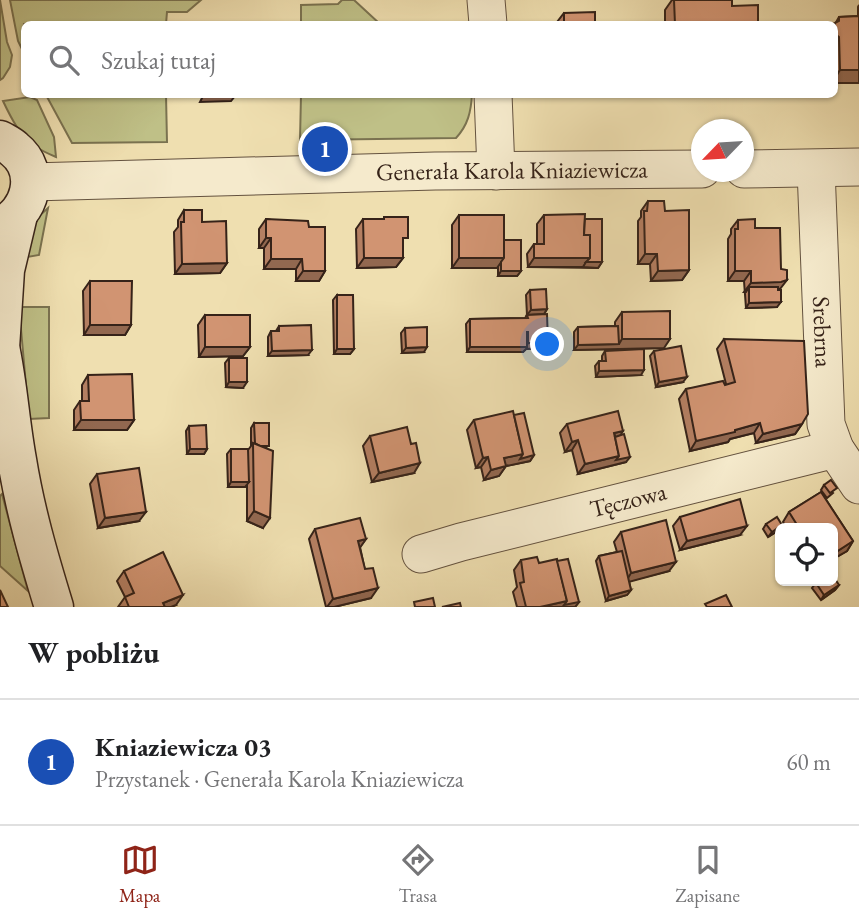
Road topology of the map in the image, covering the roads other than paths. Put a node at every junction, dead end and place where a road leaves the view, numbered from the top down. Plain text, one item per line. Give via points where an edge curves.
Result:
1 (486, 0) edge
2 (488, 21) edge
3 (493, 98) edge
4 (0, 139) edge
5 (859, 167) edge
6 (691, 169) edge
7 (754, 169) edge
8 (816, 169) junction
9 (496, 171) junction
10 (16, 208) edge
11 (0, 348) edge
12 (835, 449) junction
13 (859, 485) edge
14 (421, 554) dead end
15 (54, 607) edge

1 - 2 street
3 - 9 street
4 - 10 street via 27,165
5 - 8 street
6 - 9 street, Generała Karola Kniaziewicza
7 - 8 street
8 - 12 street, Srebrna via 826,424
9 - 10 street, Generała Karola Kniaziewicza via 435,171
10 - 11 street via 5,270
11 - 15 street via 23,494
12 - 13 street, Srebrna
12 - 14 street, Tęczowa

